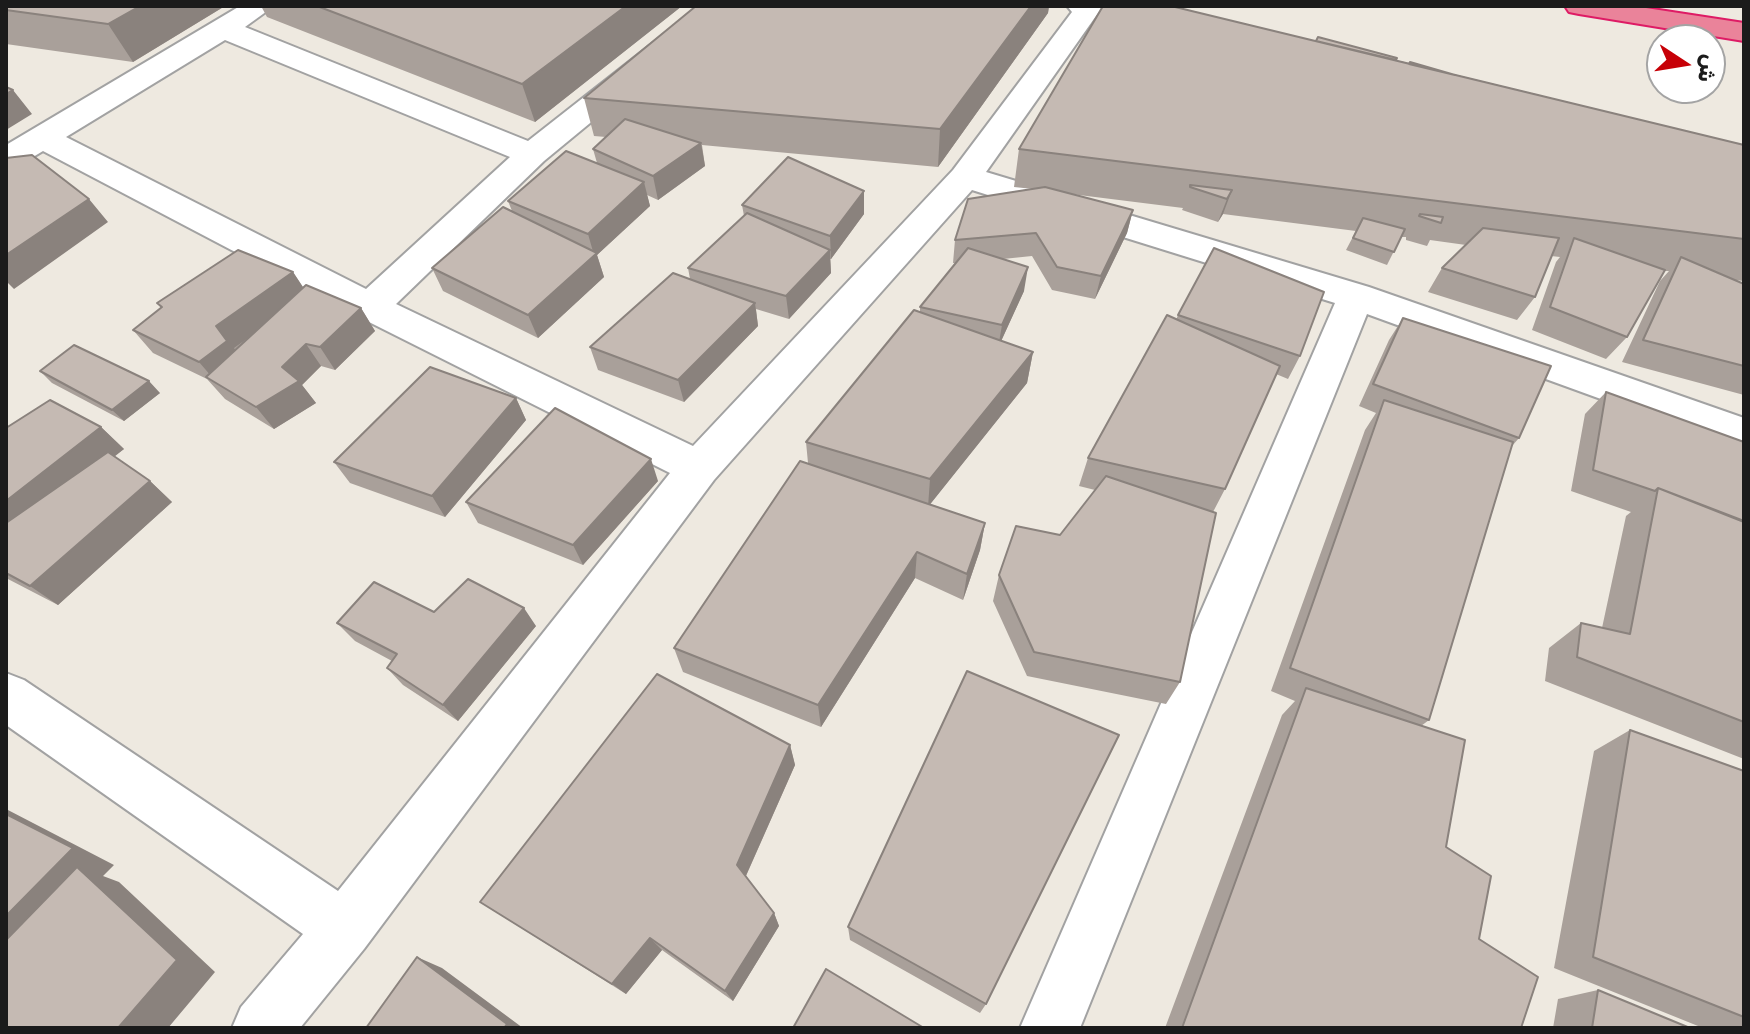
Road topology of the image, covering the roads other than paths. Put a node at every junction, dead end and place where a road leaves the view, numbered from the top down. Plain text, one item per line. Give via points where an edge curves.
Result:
1 (260, 6) edge
2 (718, 6) edge
3 (1579, 6) edge
4 (1097, 9) edge
5 (224, 29) junction
6 (1744, 32) edge
7 (44, 138) junction
8 (532, 154) junction
9 (6, 159) edge
10 (965, 177) junction
11 (1356, 296) junction
12 (370, 307) junction
13 (1744, 435) edge
14 (699, 468) junction
15 (6, 696) edge
16 (344, 929) junction
17 (262, 1028) edge
18 (1050, 1028) edge

1 - 5 street
2 - 8 street
3 - 6 highway
4 - 10 street
5 - 7 street
5 - 8 street
7 - 9 street
7 - 12 street
8 - 12 street
10 - 11 street
10 - 14 street
11 - 13 street
11 - 18 street
12 - 14 street
14 - 16 street
15 - 16 street
16 - 17 street

